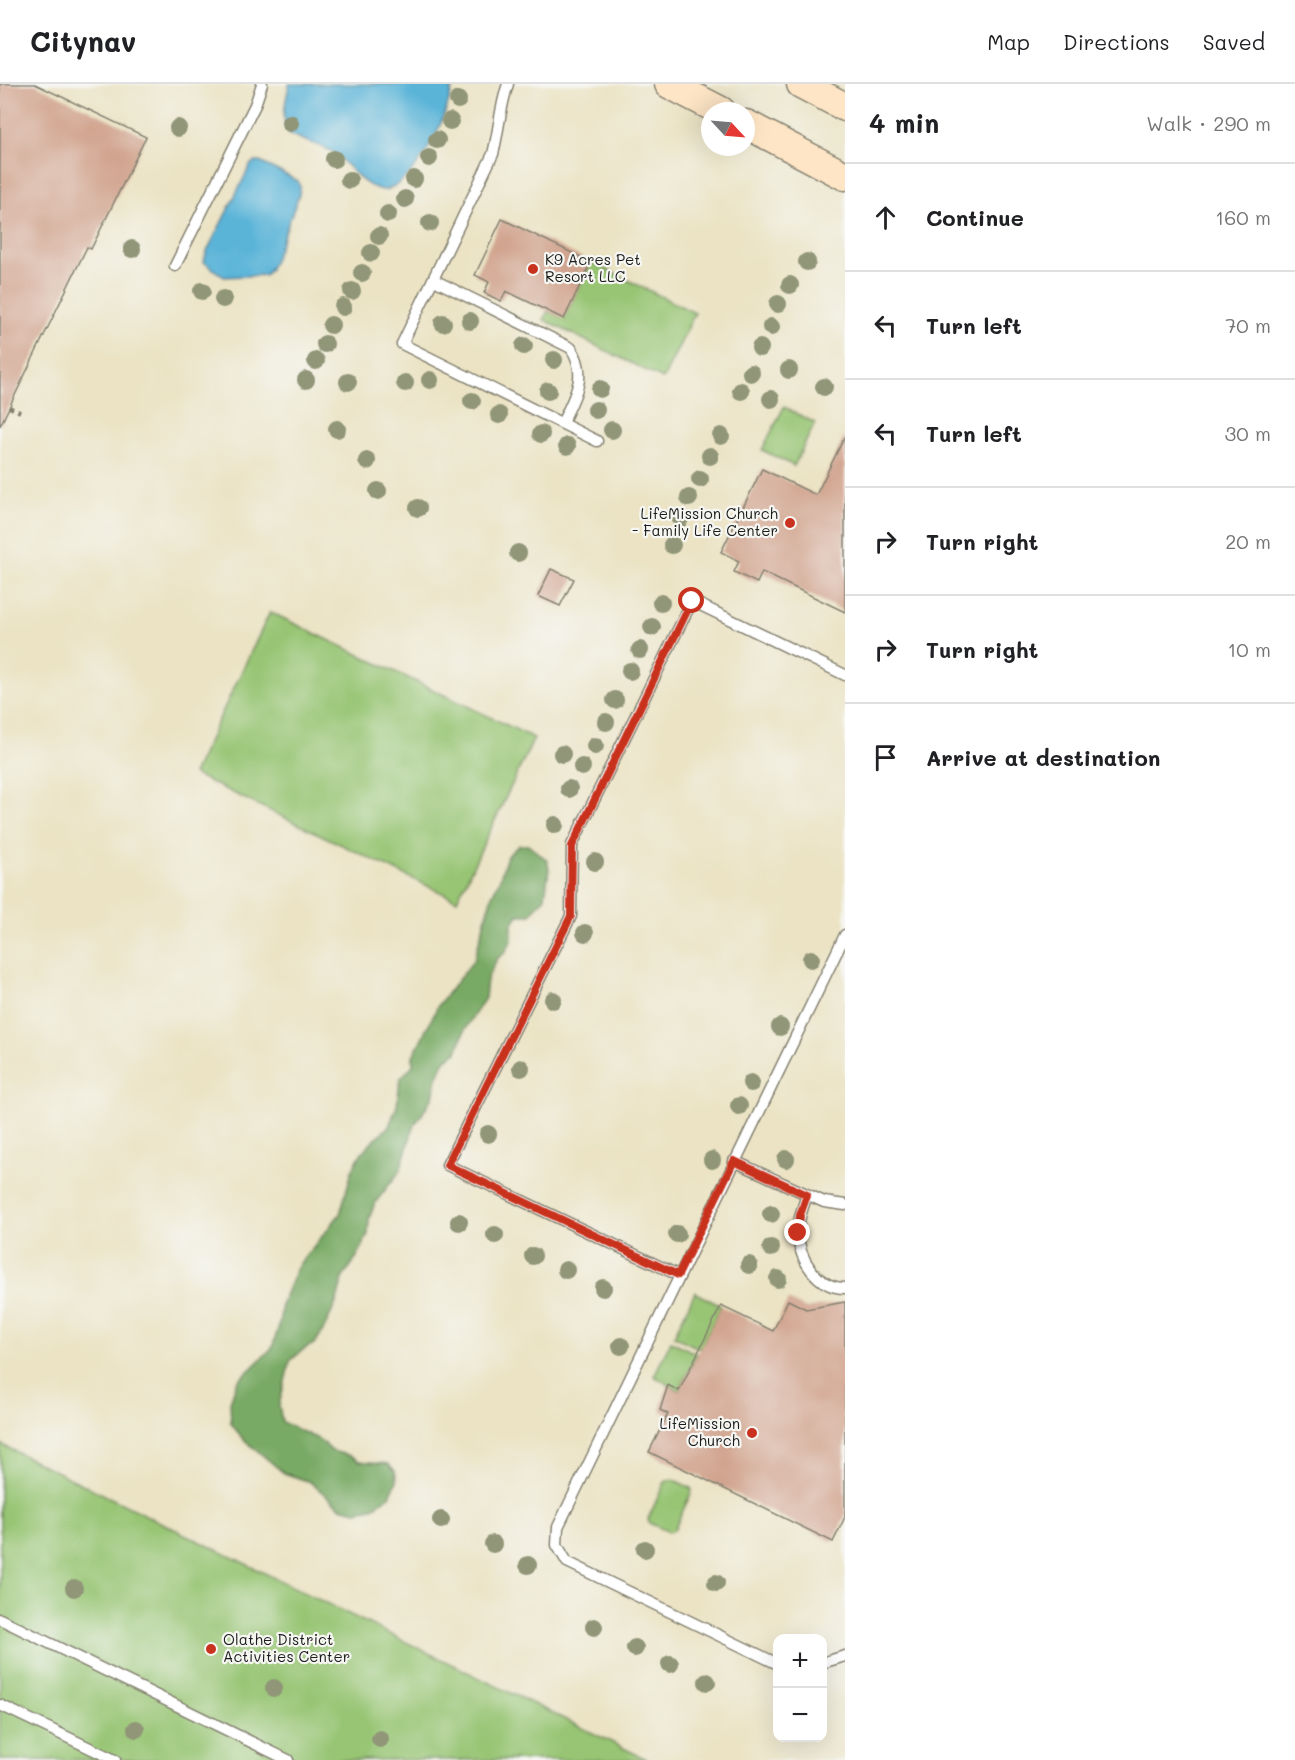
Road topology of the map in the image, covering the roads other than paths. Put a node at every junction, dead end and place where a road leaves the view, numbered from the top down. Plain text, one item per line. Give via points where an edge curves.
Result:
1 (262, 84) edge
2 (508, 84) edge
3 (669, 84) edge
4 (801, 84) edge
5 (704, 102) edge
6 (845, 107) edge
7 (755, 129) edge
8 (845, 176) edge
9 (175, 266) dead end
10 (434, 280) junction
11 (562, 423) junction
12 (597, 441) dead end
13 (845, 675) edge
14 (845, 935) edge
15 (734, 1161) junction
16 (807, 1195) junction
17 (845, 1205) edge
18 (678, 1275) junction
19 (845, 1288) edge
20 (0, 1619) edge
21 (845, 1656) edge
22 (827, 1661) edge
23 (773, 1662) edge
24 (0, 1705) edge
25 (94, 1755) edge
26 (115, 1760) edge
27 (288, 1760) edge

1 - 9 lane
2 - 10 lane via 493,154
3 - 5 street
4 - 6 street
7 - 8 street
10 - 11 lane via 571,348 577,358 579,386
10 - 11 lane via 402,344
11 - 12 lane
13 - 18 lane via 692,601 572,846 571,916 447,1165
14 - 15 lane
15 - 16 lane
15 - 18 lane
16 - 17 lane
16 - 19 lane via 798,1233 801,1250 825,1283
18 - 23 lane via 558,1527 557,1545 574,1566
20 - 27 lane
21 - 22 lane
24 - 25 lane
25 - 26 lane

